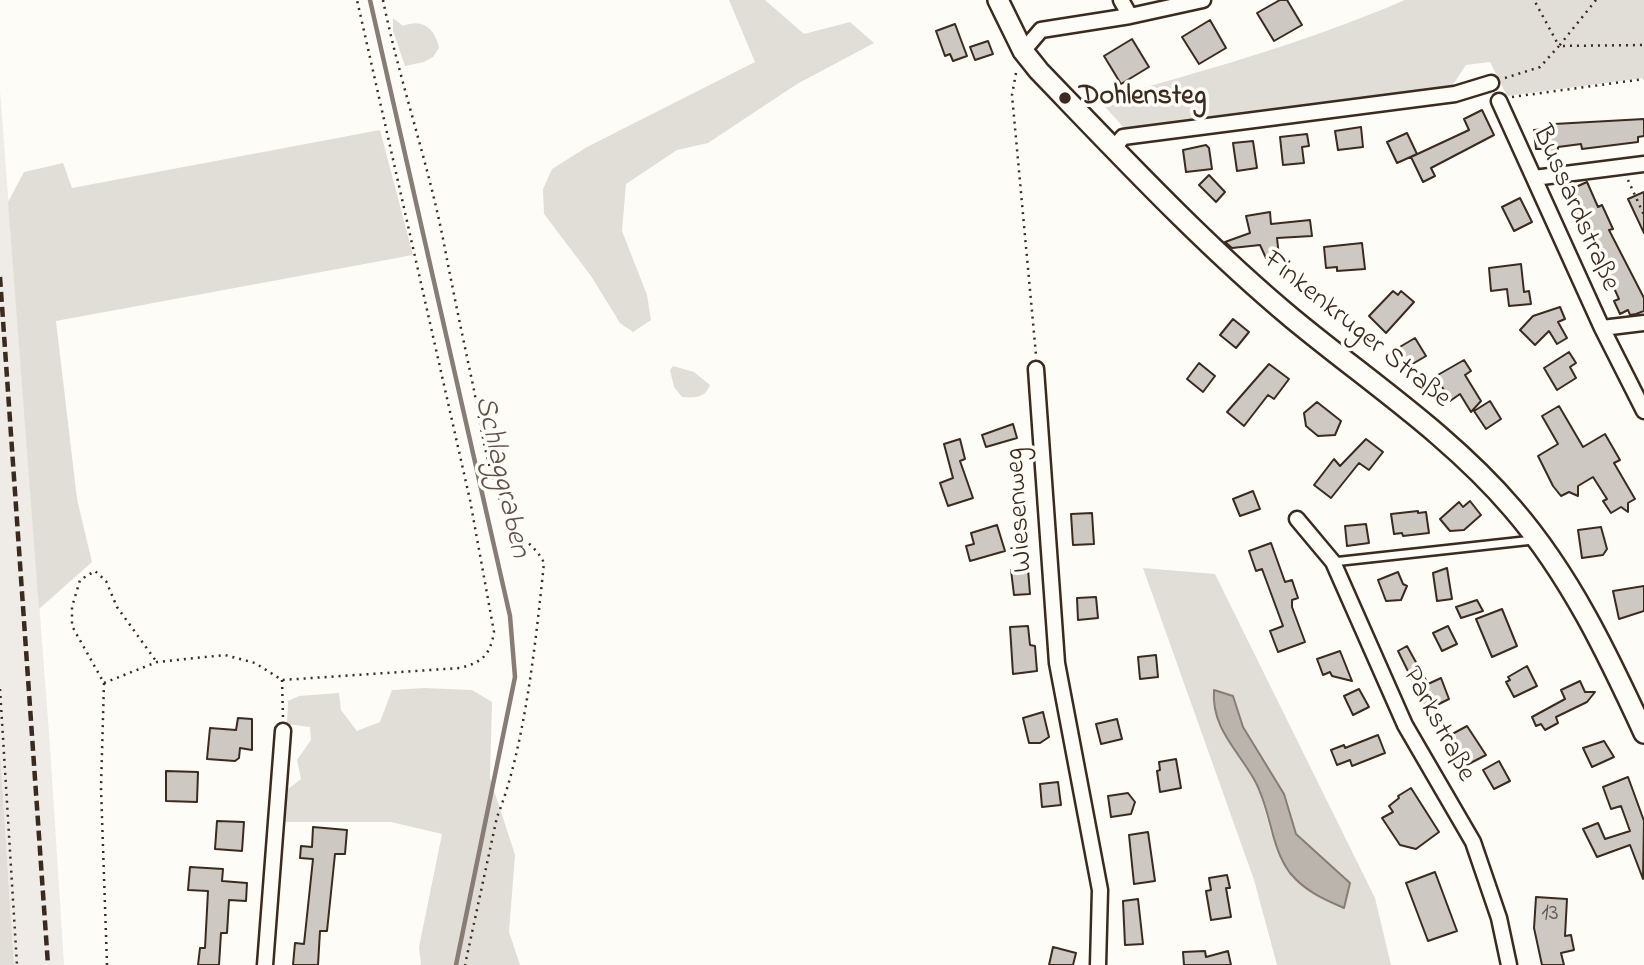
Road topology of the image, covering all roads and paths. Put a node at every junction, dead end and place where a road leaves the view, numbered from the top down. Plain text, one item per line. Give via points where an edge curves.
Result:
1 (357, 0) edge
2 (383, 0) edge
3 (998, 0) edge
4 (1121, 0) edge
5 (1203, 0) edge
6 (1534, 0) edge
7 (1596, 0) edge
8 (1130, 16) junction
9 (1644, 45) edge
10 (1559, 46) junction
11 (1023, 51) junction
12 (1644, 79) edge
13 (1491, 83) joint
14 (1499, 101) joint
15 (1114, 148) junction
16 (1644, 164) edge
17 (1622, 166) junction
18 (1534, 178) junction
19 (1644, 215) edge
20 (1644, 323) edge
21 (1602, 328) junction
22 (1036, 369) joint
23 (1644, 411) edge
24 (1297, 519) dead end
25 (1537, 539) junction
26 (1333, 562) junction
27 (157, 662) junction
28 (282, 680) junction
29 (104, 683) junction
30 (0, 689) edge
31 (283, 732) joint
32 (1644, 733) edge
33 (17, 965) edge
34 (107, 965) edge
35 (265, 965) edge
36 (465, 965) edge
37 (1098, 965) edge
38 (1509, 965) edge

1 - 28 path via 470,500 494,632 490,650 480,663 460,668
2 - 36 path via 396,62 423,149 486,451 508,520 544,563 517,741
3 - 11 street, Finkenkruger Straße
4 - 8 street
5 - 8 street
6 - 10 path
7 - 10 path
8 - 11 street via 1041,30
9 - 10 path
10 - 13 path via 1540,67
11 - 15 street, Finkenkruger Straße
11 - 22 path via 1012,95
12 - 14 path
13 - 15 street via 1455,94 1123,137
14 - 18 street, Bussardstraße
15 - 25 street, Finkenkruger Straße via 1234,268 1457,450
16 - 17 street
17 - 18 street
17 - 19 path
18 - 21 street, Bussardstraße
20 - 21 street
21 - 23 street, Bussardstraße
22 - 37 street, Wiesenweg via 1057,663 1100,890
24 - 26 street, Parkstraße
25 - 26 lane
25 - 32 street, Finkenkruger Straße via 1568,585
26 - 38 street, Parkstraße via 1405,725 1473,842 1499,918
27 - 28 path via 225,655 255,663
27 - 29 path
27 - 29 path via 95,571 80,580 72,626
28 - 31 path
29 - 34 path via 101,788
30 - 33 path
31 - 35 street

